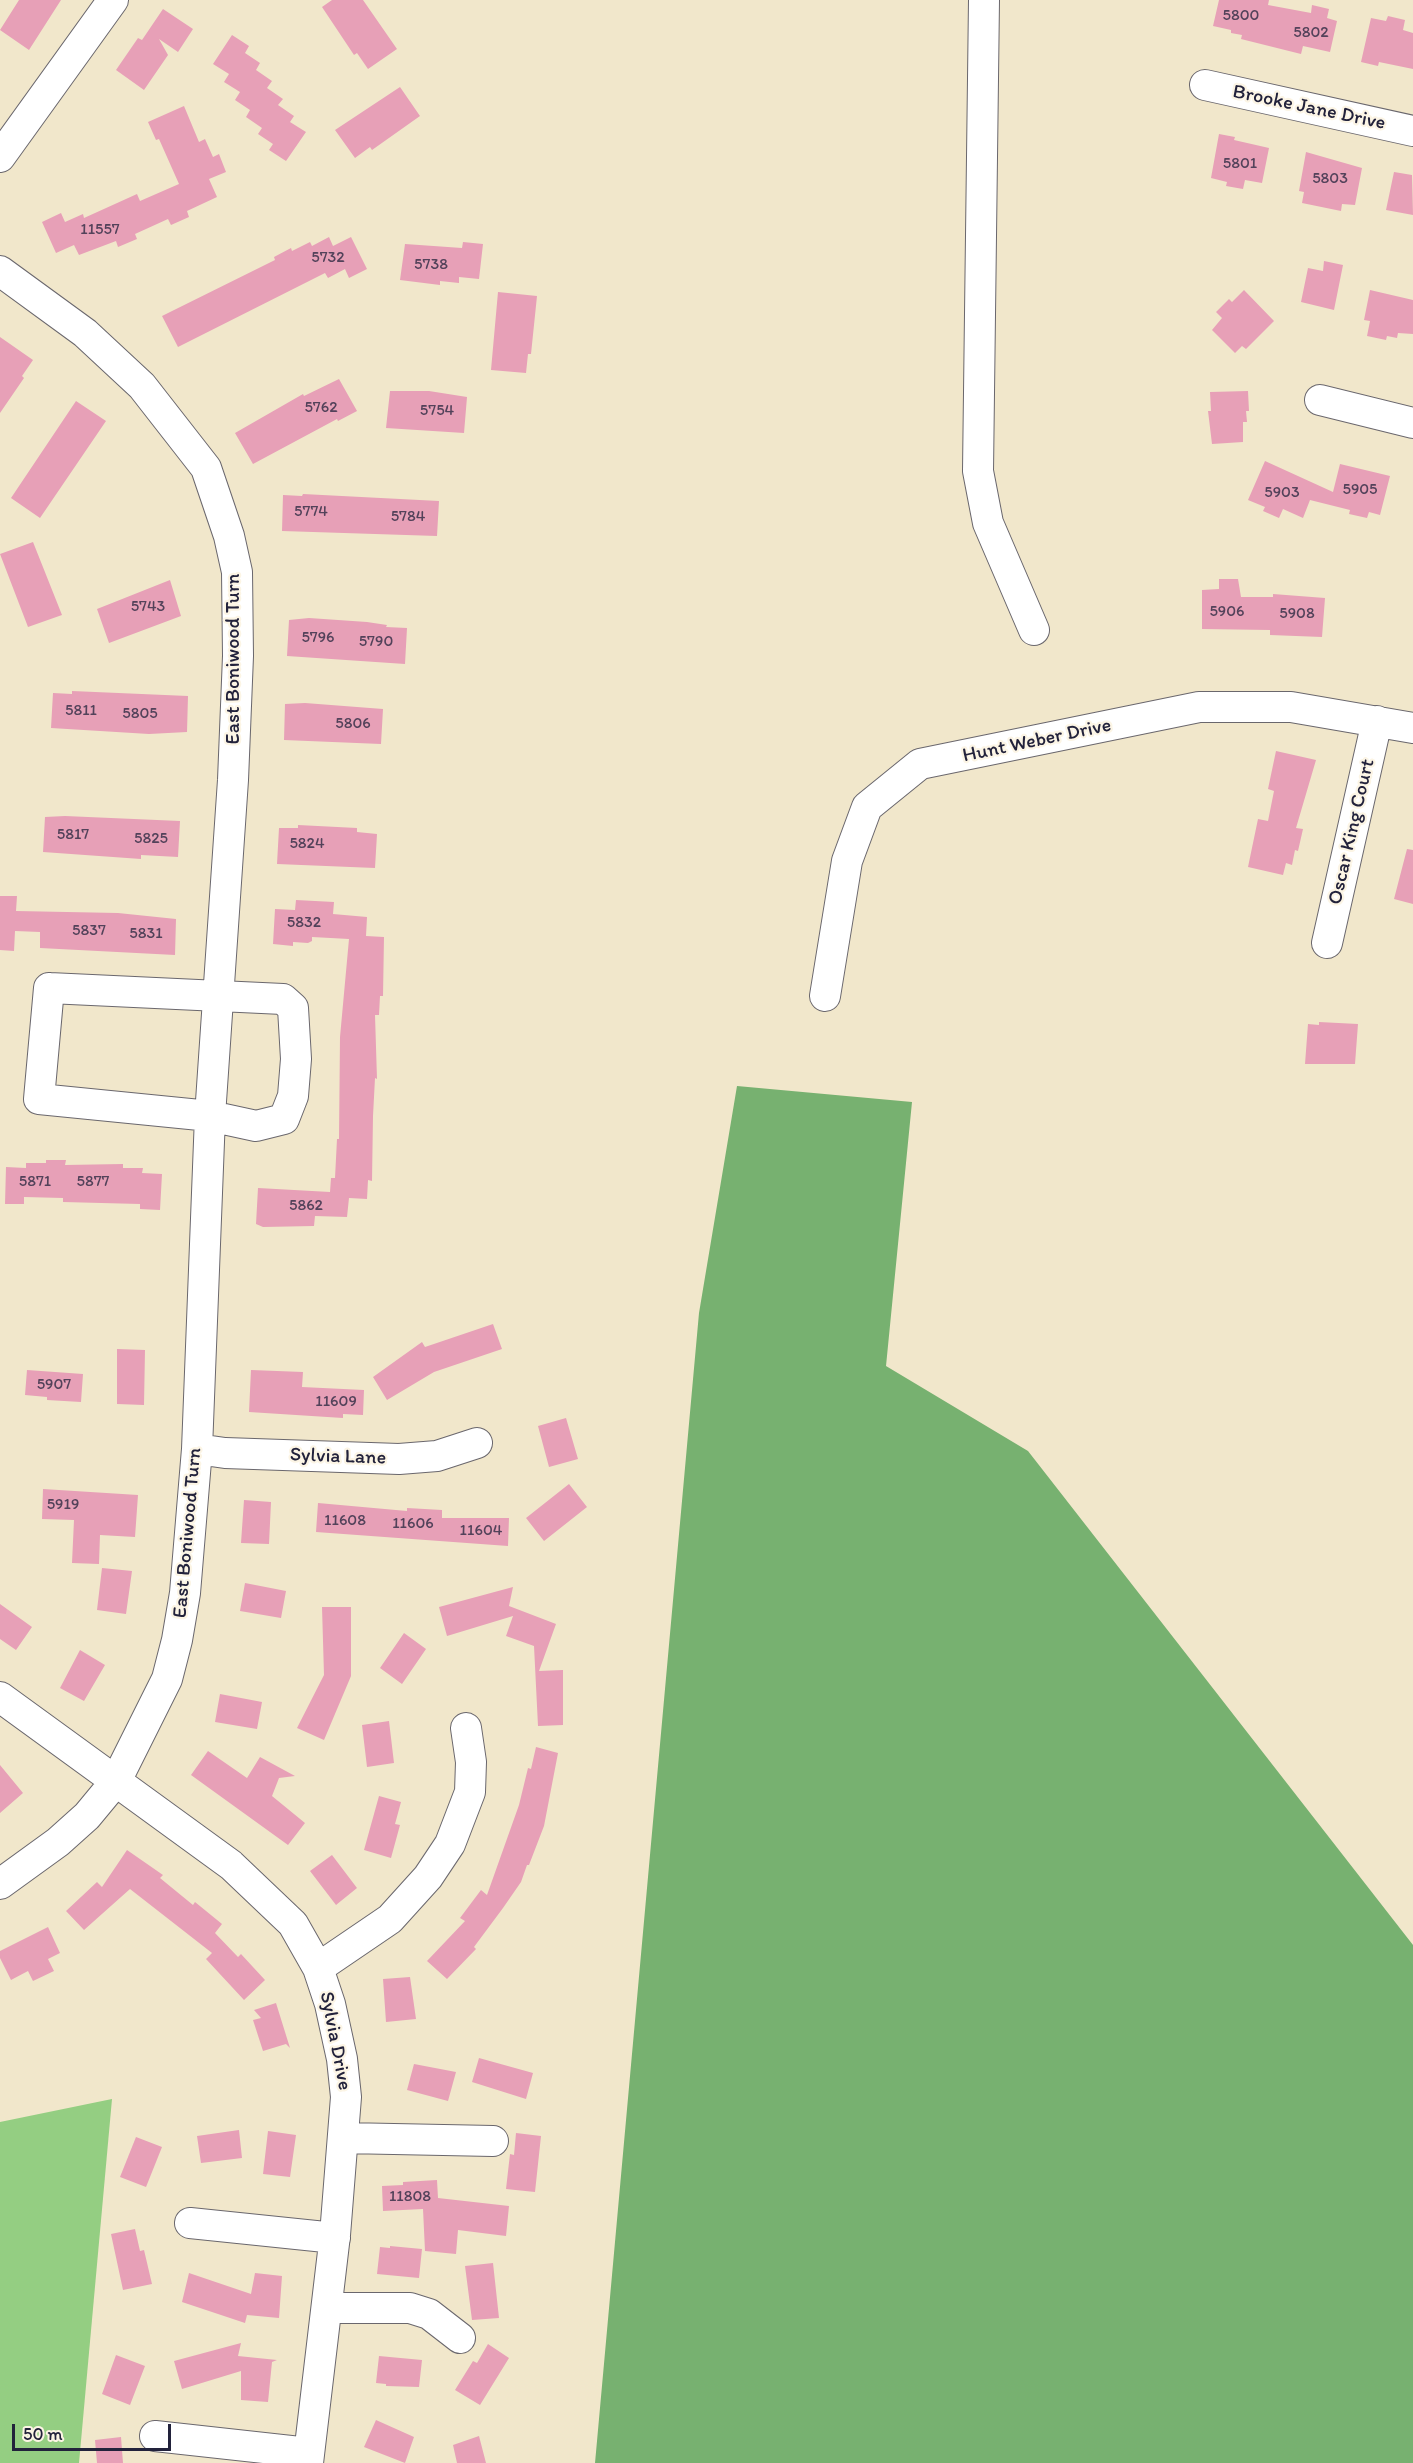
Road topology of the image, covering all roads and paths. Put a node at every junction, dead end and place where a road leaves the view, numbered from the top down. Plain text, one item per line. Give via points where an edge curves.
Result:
1 (112, 0) edge
2 (984, 0) edge
3 (1205, 86) dead end
4 (1413, 131) edge
5 (0, 157) edge
6 (0, 271) edge
7 (1320, 400) dead end
8 (1413, 423) edge
9 (1034, 630) dead end
10 (1377, 721) junction
11 (1413, 728) edge
12 (1327, 943) dead end
13 (825, 996) dead end
14 (220, 998) junction
15 (210, 1116) junction
16 (477, 1443) dead end
17 (196, 1449) junction
18 (0, 1697) edge
19 (466, 1728) dead end
20 (116, 1781) junction
21 (0, 1884) edge
22 (318, 1968) junction
23 (344, 2138) junction
24 (493, 2141) dead end
25 (190, 2223) dead end
26 (335, 2238) junction
27 (327, 2308) junction
28 (460, 2338) dead end
29 (155, 2436) dead end
30 (308, 2458) edge

1 - 5 street
2 - 9 street via 978,471 988,523
3 - 4 street, Brooke Jane Drive
6 - 14 street, East Boniwood Turn via 85,333 142,386 206,468 229,536 237,572 238,656
7 - 8 street
10 - 11 street, Hunt Weber Drive
10 - 12 street, Oscar King Court
10 - 13 street, Hunt Weber Drive via 1291,707 1199,706 920,764 867,807 847,861
14 - 15 street, East Boniwood Turn
14 - 15 street via 284,999 293,1008 293,1096 284,1119 256,1126
14 - 15 street via 49,988 39,1099
15 - 17 street, East Boniwood Turn
16 - 17 street, Sylvia Lane via 437,1456 399,1459
17 - 20 street, East Boniwood Turn via 186,1593 177,1640 167,1679
18 - 20 street, Sylvia Drive
19 - 22 street via 470,1792 450,1844 422,1885 390,1919
20 - 21 street, East Boniwood Turn via 87,1816 58,1842
20 - 22 street, Sylvia Drive via 231,1865 272,1901 293,1924
22 - 23 street, Sylvia Drive via 342,2059 346,2097
23 - 24 street
23 - 26 street, Sylvia Drive
25 - 26 street
26 - 27 street, Sylvia Drive
27 - 28 street via 410,2308 429,2314
27 - 30 street, Sylvia Drive
29 - 30 street

